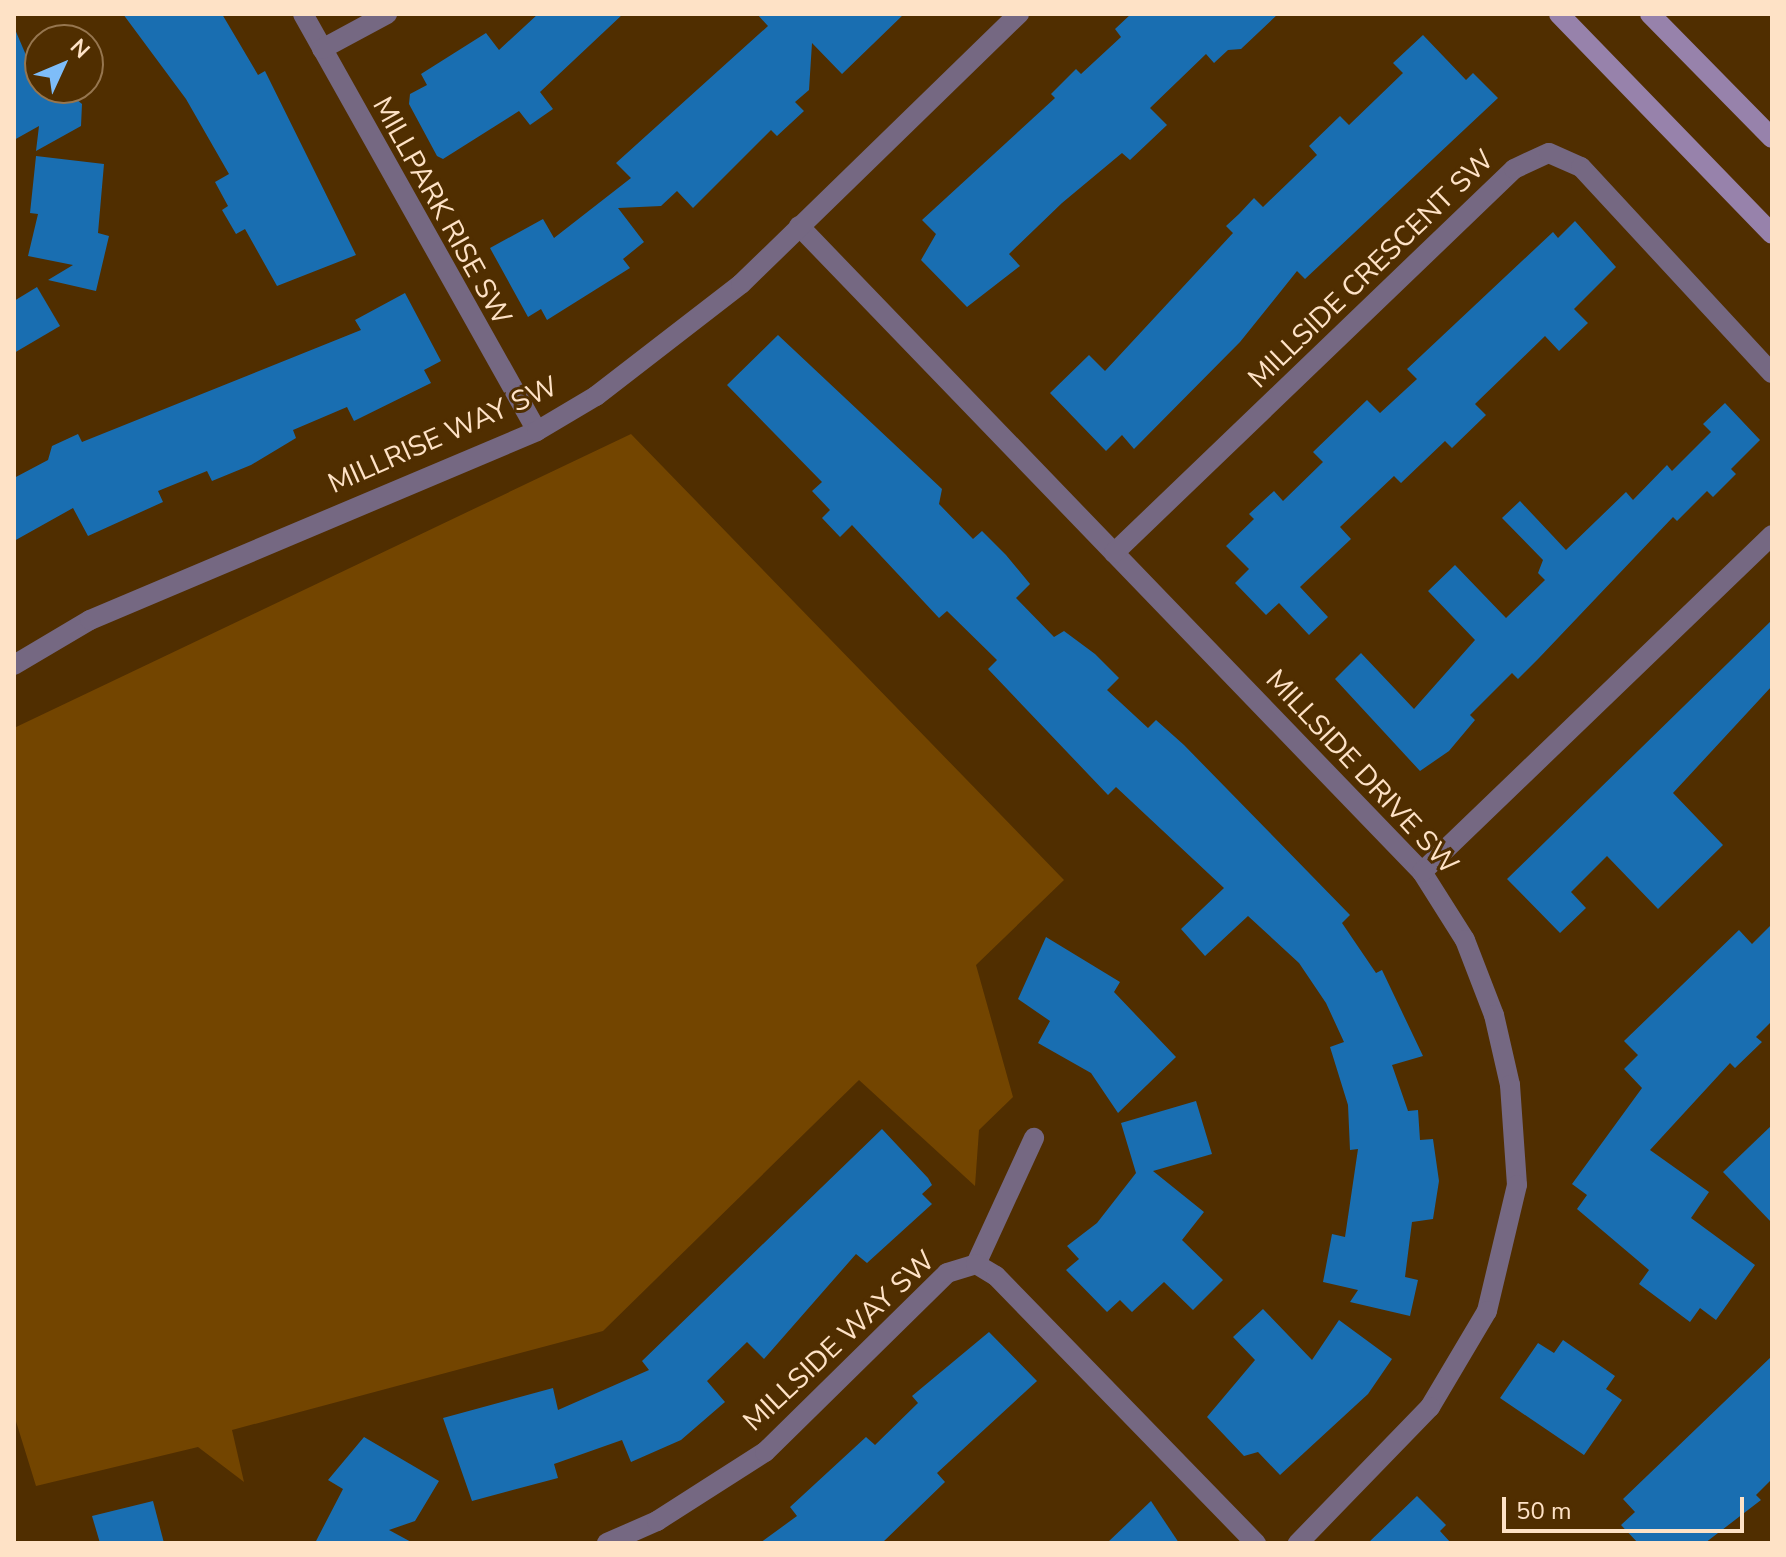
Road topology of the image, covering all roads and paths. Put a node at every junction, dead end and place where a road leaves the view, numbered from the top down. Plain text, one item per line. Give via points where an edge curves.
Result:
1 (303, 14) edge
2 (387, 14) edge
3 (1019, 14) edge
4 (1559, 14) edge
5 (1650, 14) edge
6 (322, 49) junction
7 (1772, 138) edge
8 (799, 226) junction
9 (1772, 234) edge
10 (1772, 373) edge
11 (537, 431) junction
12 (1772, 535) edge
13 (1114, 553) junction
14 (14, 665) edge
15 (1422, 872) junction
16 (1034, 1138) dead end
17 (976, 1264) junction
18 (607, 1543) edge
19 (1256, 1543) edge
20 (1298, 1543) edge

1 - 6 street, MILLPARK RISE SW
2 - 6 street
3 - 8 street, MILLRISE WAY SW
4 - 9 main road
5 - 7 main road
6 - 11 street, MILLPARK RISE SW
8 - 11 street, MILLRISE WAY SW via 688,328
8 - 13 street, MILLSIDE DRIVE SW
10 - 13 street, MILLSIDE CRESCENT SW via 1581,167 1549,153 1514,169
11 - 14 street, MILLRISE WAY SW via 102,615
12 - 15 street
13 - 15 street, MILLSIDE DRIVE SW
15 - 20 street, MILLSIDE DRIVE SW via 1465,940 1494,1015 1515,1135 1511,1224 1487,1311 1430,1407
16 - 17 street
17 - 18 street, MILLSIDE WAY SW via 947,1273 765,1452 670,1514
17 - 19 street, MILLSIDE WAY SW via 996,1276

